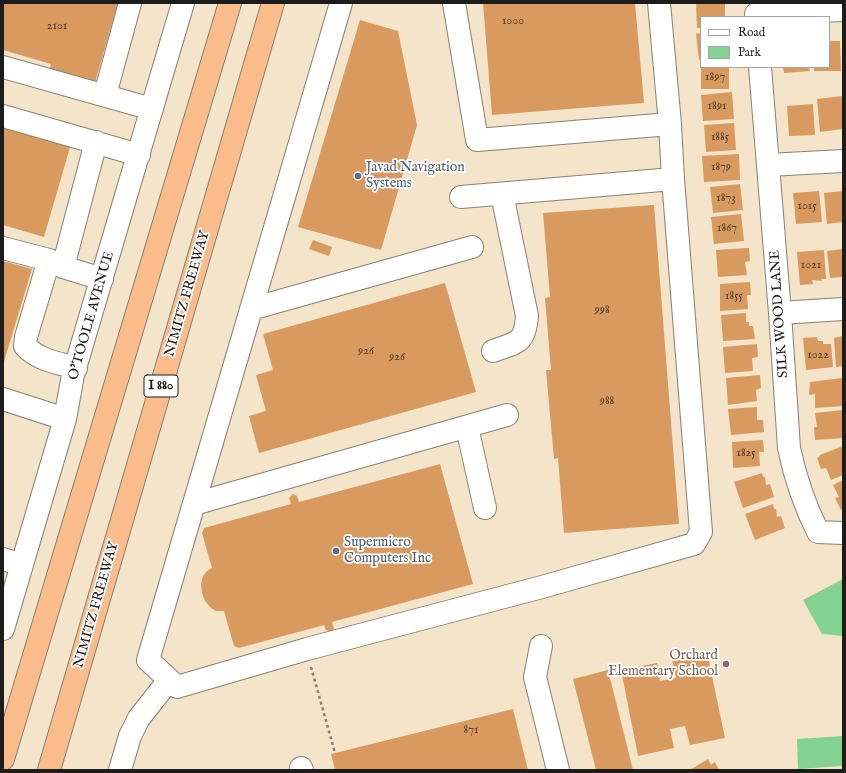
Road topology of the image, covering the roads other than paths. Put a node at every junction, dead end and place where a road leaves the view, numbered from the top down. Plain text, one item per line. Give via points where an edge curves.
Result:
1 (130, 3) edge
2 (183, 3) edge
3 (230, 3) edge
4 (273, 3) edge
5 (341, 3) edge
6 (454, 3) edge
7 (660, 3) edge
8 (843, 10) edge
9 (756, 11) edge
10 (3, 66) edge
11 (760, 68) edge
12 (105, 95) junction
13 (152, 109) junction
14 (3, 116) edge
15 (670, 124) junction
16 (96, 142) junction
17 (139, 155) junction
18 (843, 161) edge
19 (768, 166) junction
20 (673, 179) junction
21 (502, 194) junction
22 (461, 197) dead end
23 (472, 247) dead end
24 (3, 248) edge
25 (56, 263) junction
26 (102, 279) junction
27 (251, 309) junction
28 (843, 309) edge
29 (780, 313) junction
30 (493, 351) dead end
31 (76, 368) junction
32 (3, 399) edge
33 (506, 415) dead end
34 (65, 419) junction
35 (467, 427) junction
36 (194, 504) junction
37 (485, 508) dead end
38 (843, 533) edge
39 (13, 562) edge
40 (7, 598) edge
41 (3, 629) edge
42 (541, 646) dead end
43 (169, 680) junction
44 (3, 759) edge
45 (49, 770) edge
46 (120, 770) edge
47 (558, 770) edge

1 - 12 street
2 - 13 street, O’TOOLE AVENUE
3 - 44 highway
4 - 45 highway, NIMITZ FREEWAY / I 880
5 - 27 street
6 - 15 street via 477,140
7 - 15 street
8 - 9 street
10 - 12 street
11 - 19 street, SILK WOOD LANE
12 - 13 street
13 - 17 street, O’TOOLE AVENUE
14 - 16 street
15 - 20 street
16 - 17 street
16 - 25 street
17 - 26 street, O’TOOLE AVENUE
18 - 19 street
19 - 29 street, SILK WOOD LANE
20 - 21 street
20 - 43 street via 700,532 694,544 307,649 177,688
21 - 22 street
21 - 30 street via 527,316 526,330 519,341
23 - 27 street
24 - 25 street
25 - 26 street
25 - 31 street via 26,337 25,346 30,352 44,359
26 - 31 street, O’TOOLE AVENUE
27 - 36 street
28 - 29 street
29 - 38 street, SILK WOOD LANE via 789,448 793,464 809,514 818,532
31 - 34 street, O’TOOLE AVENUE
32 - 34 street
33 - 35 street
34 - 39 street, O’TOOLE AVENUE
35 - 36 street
35 - 37 street
36 - 43 street via 148,660
39 - 40 street, O’TOOLE AVENUE
40 - 41 street, O’TOOLE AVENUE
42 - 47 street via 535,677
43 - 46 street via 140,718 130,736

